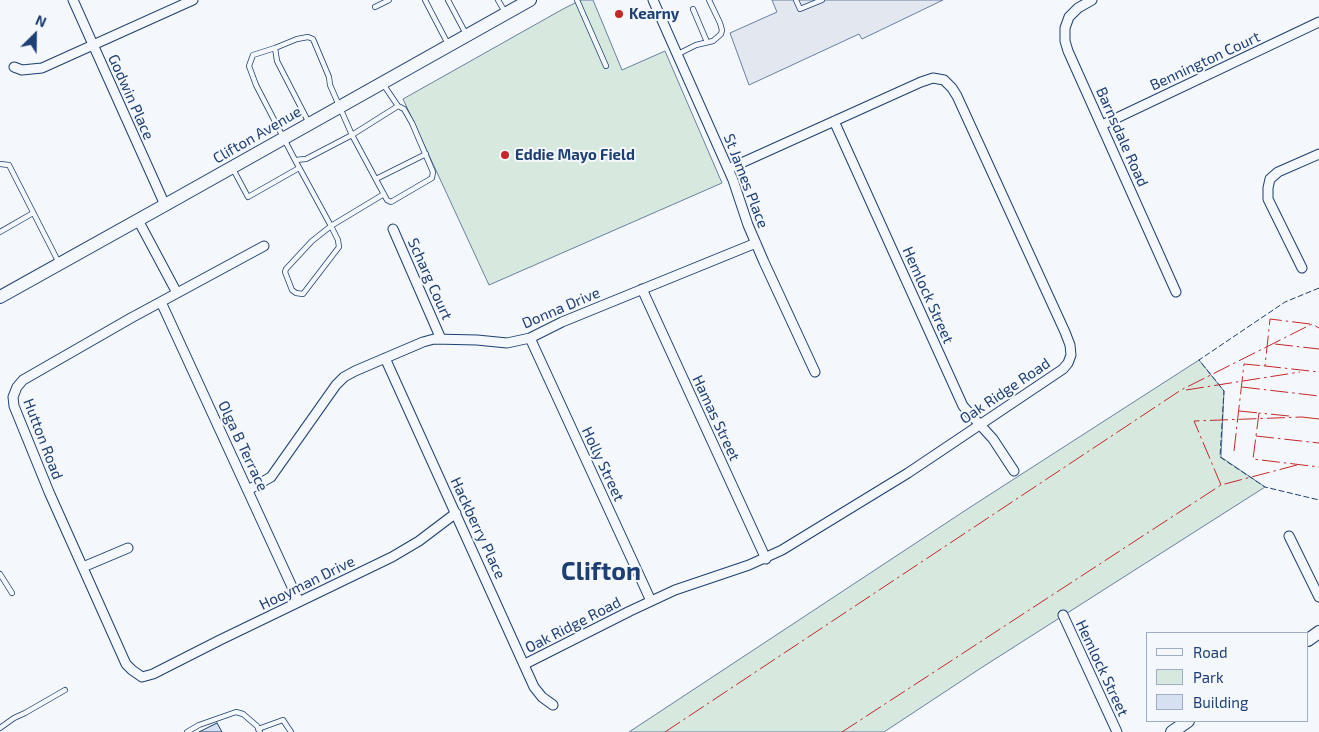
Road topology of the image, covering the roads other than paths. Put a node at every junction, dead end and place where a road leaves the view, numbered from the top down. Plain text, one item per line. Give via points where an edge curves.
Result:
1 (73, 0) edge
2 (193, 0) edge
3 (389, 0) edge
4 (425, 0) edge
5 (448, 0) edge
6 (498, 0) edge
7 (530, 0) edge
8 (577, 0) edge
9 (653, 0) edge
10 (709, 0) edge
11 (796, 0) edge
12 (822, 0) edge
13 (1092, 0) edge
14 (375, 7) dead end
15 (693, 9) dead end
16 (505, 14) junction
17 (1319, 22) edge
18 (466, 35) junction
19 (707, 42) junction
20 (92, 45) junction
21 (449, 45) junction
22 (274, 48) junction
23 (678, 54) junction
24 (606, 66) dead end
25 (14, 68) dead end
26 (382, 83) junction
27 (340, 106) junction
28 (398, 106) junction
29 (834, 121) junction
30 (310, 124) junction
31 (1102, 125) junction
32 (352, 135) junction
33 (283, 138) junction
34 (426, 154) junction
35 (1319, 154) edge
36 (295, 160) junction
37 (0, 164) edge
38 (232, 168) junction
39 (299, 168) junction
40 (728, 169) junction
41 (376, 179) junction
42 (384, 194) junction
43 (165, 205) junction
44 (33, 213) junction
45 (138, 220) junction
46 (330, 226) junction
47 (393, 229) dead end
48 (0, 232) edge
49 (756, 243) junction
50 (264, 246) dead end
51 (59, 264) junction
52 (1302, 268) dead end
53 (642, 289) junction
54 (1176, 292) dead end
55 (177, 293) junction
56 (0, 297) edge
57 (161, 302) junction
58 (530, 338) junction
59 (441, 339) junction
60 (385, 358) junction
61 (815, 372) dead end
62 (981, 425) junction
63 (1014, 471) dead end
64 (248, 490) junction
65 (456, 513) junction
66 (1289, 536) dead end
67 (128, 548) dead end
68 (766, 559) junction
69 (83, 567) junction
70 (0, 574) edge
71 (12, 593) dead end
72 (1319, 597) edge
73 (651, 601) junction
74 (299, 602) junction
75 (1063, 616) dead end
76 (525, 664) junction
77 (165, 668) joint
78 (65, 690) dead end
79 (552, 705) dead end
80 (1187, 722) edge
81 (0, 728) edge
82 (259, 731) edge
83 (187, 732) edge
84 (292, 732) edge
85 (1116, 732) edge
86 (1172, 732) edge

1 - 20 street, Godwin Place
2 - 20 street
3 - 14 lane
4 - 21 lane
5 - 18 lane
6 - 16 lane
7 - 16 main road, Clifton Avenue
8 - 24 lane
9 - 23 street, St James Place
10 - 19 lane via 722,30 719,37
11 - 12 lane via 800,9
13 - 31 street, Barnsdale Road via 1069,17 1065,41
15 - 19 lane
16 - 18 main road, Clifton Avenue
17 - 31 street, Bennington Court
18 - 21 main road, Clifton Avenue
19 - 23 lane
20 - 25 street via 42,68
20 - 43 street, Godwin Place
21 - 26 main road, Clifton Avenue
22 - 27 lane via 297,38 313,39
22 - 30 lane via 277,61
22 - 33 lane via 253,55 249,66
23 - 40 street, St James Place
26 - 27 main road, Clifton Avenue
26 - 28 lane
27 - 30 main road, Clifton Avenue
27 - 32 lane
28 - 32 lane
28 - 34 lane via 404,109
29 - 40 street, Oak Ridge Road
29 - 62 street, Hemlock Street via 963,406
29 - 62 street, Oak Ridge Road via 933,78 944,80 957,96 1066,332 1071,355 1063,369
30 - 33 main road, Clifton Avenue
31 - 54 street, Barnsdale Road
32 - 36 lane via 306,159
32 - 41 lane
33 - 36 lane
33 - 38 main road, Clifton Avenue
34 - 41 lane
34 - 42 lane via 432,178 391,202
35 - 52 street via 1278,172 1270,179 1268,188 1268,199
36 - 39 lane
37 - 44 lane via 9,165
38 - 39 lane via 248,197
38 - 43 main road, Clifton Avenue
39 - 46 lane
40 - 49 street, St James Place
41 - 42 lane
42 - 46 lane
43 - 45 main road, Clifton Avenue
44 - 48 lane
44 - 51 lane
45 - 51 main road, Clifton Avenue
45 - 55 street
46 - 46 lane via 339,247 303,294 299,294 292,290 286,269
47 - 59 street, Scharg Court
49 - 53 street, Donna Drive
49 - 61 street, St James Place
50 - 55 street, Hutton Road
51 - 56 main road, Clifton Avenue
53 - 58 street, Donna Drive
53 - 68 street, Hamas Street
55 - 57 street, Hutton Road
57 - 64 street, Olga B Terrace
57 - 69 street, Hutton Road via 23,380 13,396 48,492
58 - 59 street, Donna Drive via 507,343
58 - 73 street, Holly Street
59 - 60 street, Donna Drive via 423,342
60 - 64 street, Donna Drive via 344,377 271,477
60 - 65 street, Hackberry Place
62 - 63 street, Hemlock Street
62 - 68 street, Oak Ridge Road
64 - 74 street, Olga B Terrace
65 - 74 street, Hooyman Drive via 392,558
65 - 76 street, Hackberry Place
66 - 72 street
67 - 69 street
68 - 73 street, Oak Ridge Road
69 - 77 street, Hutton Road via 132,670 142,677
70 - 71 lane
73 - 76 street, Oak Ridge Road
74 - 77 street, Hooyman Drive
75 - 85 street, Hemlock Street
76 - 79 street, Hackberry Place via 534,687
78 - 81 lane
80 - 86 main road
82 - 83 lane via 244,714 236,712 199,724
82 - 84 lane via 284,720

